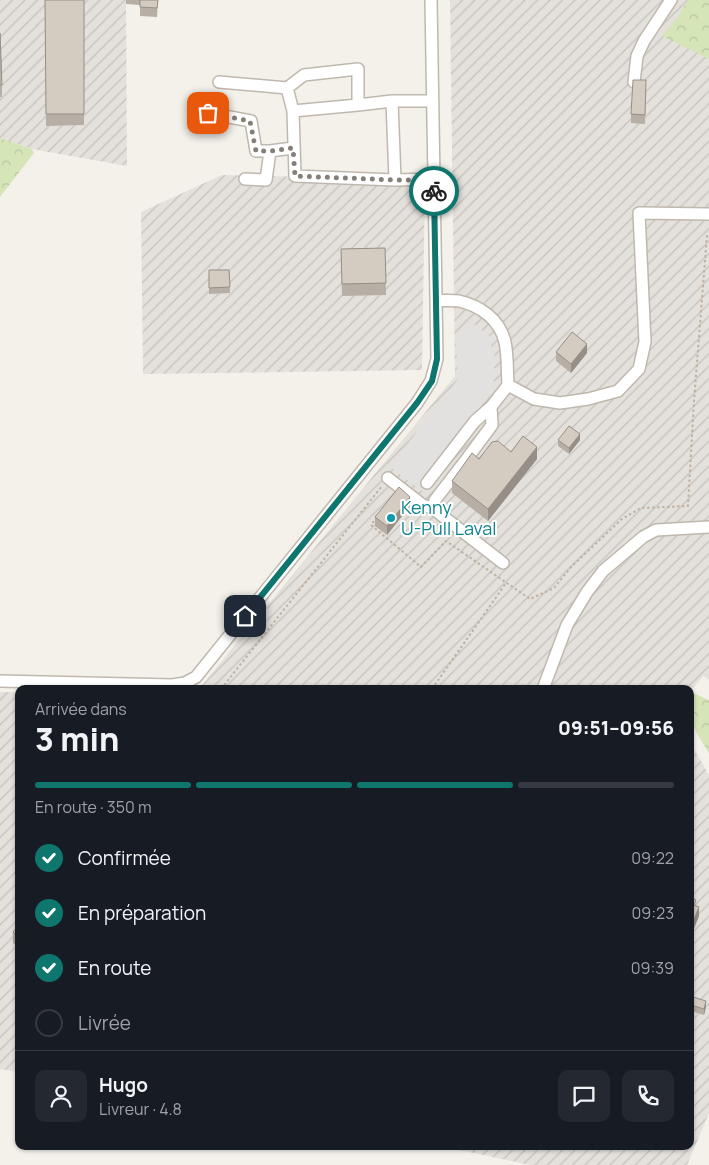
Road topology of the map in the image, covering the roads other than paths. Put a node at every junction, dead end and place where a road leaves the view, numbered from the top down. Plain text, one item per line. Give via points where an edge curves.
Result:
1 (431, 0) edge
2 (671, 0) edge
3 (219, 82) dead end
4 (634, 82) edge
5 (287, 88) junction
6 (433, 100) junction
7 (392, 101) junction
8 (358, 105) junction
9 (293, 111) junction
10 (208, 113) dead end
11 (293, 148) junction
12 (270, 151) junction
13 (245, 179) dead end
14 (395, 180) junction
15 (434, 180) junction
16 (709, 214) edge
17 (436, 300) junction
18 (508, 385) junction
19 (491, 407) junction
20 (388, 478) road end
21 (427, 483) dead end
22 (434, 507) junction
23 (709, 527) edge
24 (503, 563) dead end
25 (0, 681) edge
26 (544, 685) edge

1 - 6 street
2 - 4 street via 637,56
3 - 5 street
5 - 8 street via 304,75 358,69
5 - 9 street
6 - 7 street
6 - 15 street
7 - 8 street
7 - 14 street
8 - 9 street
9 - 11 street
10 - 12 street via 250,121 256,151
11 - 12 street
11 - 14 street via 295,176
12 - 13 street via 266,180
14 - 15 street
15 - 17 street
16 - 18 street via 639,213 645,342 639,369 618,391 560,404 534,399
17 - 18 street via 459,301 486,312 495,320 506,344
17 - 25 street via 437,359 432,381 196,676 185,683 172,685
18 - 19 street
19 - 21 street via 475,421
19 - 22 street via 492,424 435,500
20 - 22 street via 424,506
22 - 24 street
23 - 26 street via 656,530 603,571 567,625

